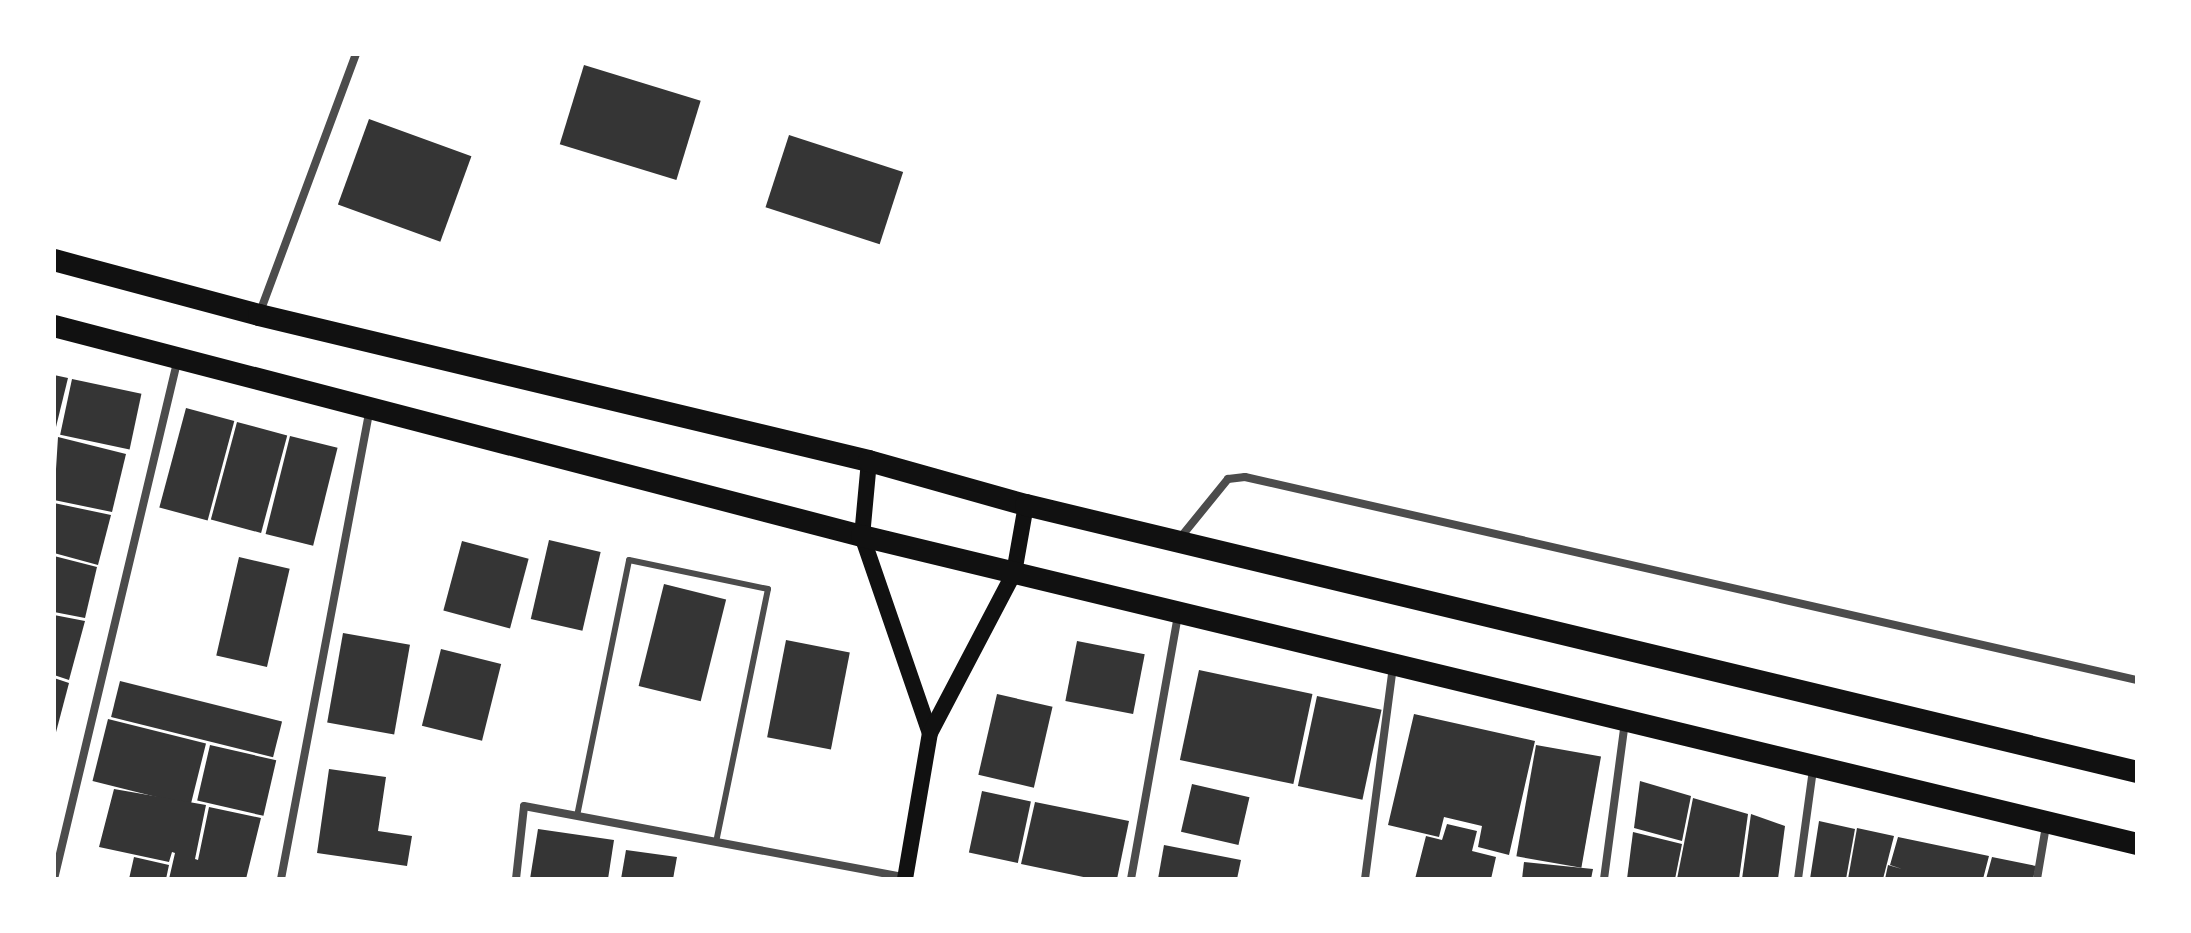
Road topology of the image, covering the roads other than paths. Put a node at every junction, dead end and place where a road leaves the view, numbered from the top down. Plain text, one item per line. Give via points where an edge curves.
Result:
1 (356, 54) edge
2 (54, 260) edge
3 (259, 315) junction
4 (54, 326) edge
5 (178, 357) junction
6 (370, 406) junction
7 (869, 461) junction
8 (1026, 505) junction
9 (862, 536) junction
10 (1177, 541) junction
11 (1014, 573) junction
12 (1178, 613) junction
13 (1393, 663) junction
14 (2137, 680) edge
15 (1625, 718) junction
16 (930, 733) junction
17 (1814, 767) junction
18 (2137, 772) edge
19 (577, 816) junction
20 (2047, 821) junction
21 (716, 842) junction
22 (2137, 844) edge
23 (905, 878) edge
24 (54, 879) edge
25 (281, 879) edge
26 (516, 879) edge
27 (1131, 879) edge
28 (1365, 879) edge
29 (1604, 879) edge
30 (1798, 879) edge
31 (2037, 879) edge

1 - 3 street
2 - 3 highway
3 - 7 highway
4 - 5 highway
5 - 6 highway
5 - 24 street
6 - 9 highway
6 - 25 street
7 - 8 highway
7 - 9 main road
8 - 10 highway
8 - 11 main road
9 - 11 highway
9 - 16 main road
10 - 14 street via 1228,479 1245,477
10 - 18 highway
11 - 12 highway
11 - 16 main road
12 - 13 highway
12 - 27 street
13 - 15 highway
13 - 28 street
15 - 17 highway
15 - 29 street
16 - 23 main road
17 - 20 highway
17 - 30 street
19 - 21 street
19 - 21 lane via 629,560 768,589
19 - 26 street via 524,806
20 - 22 highway
20 - 31 street
21 - 23 street

